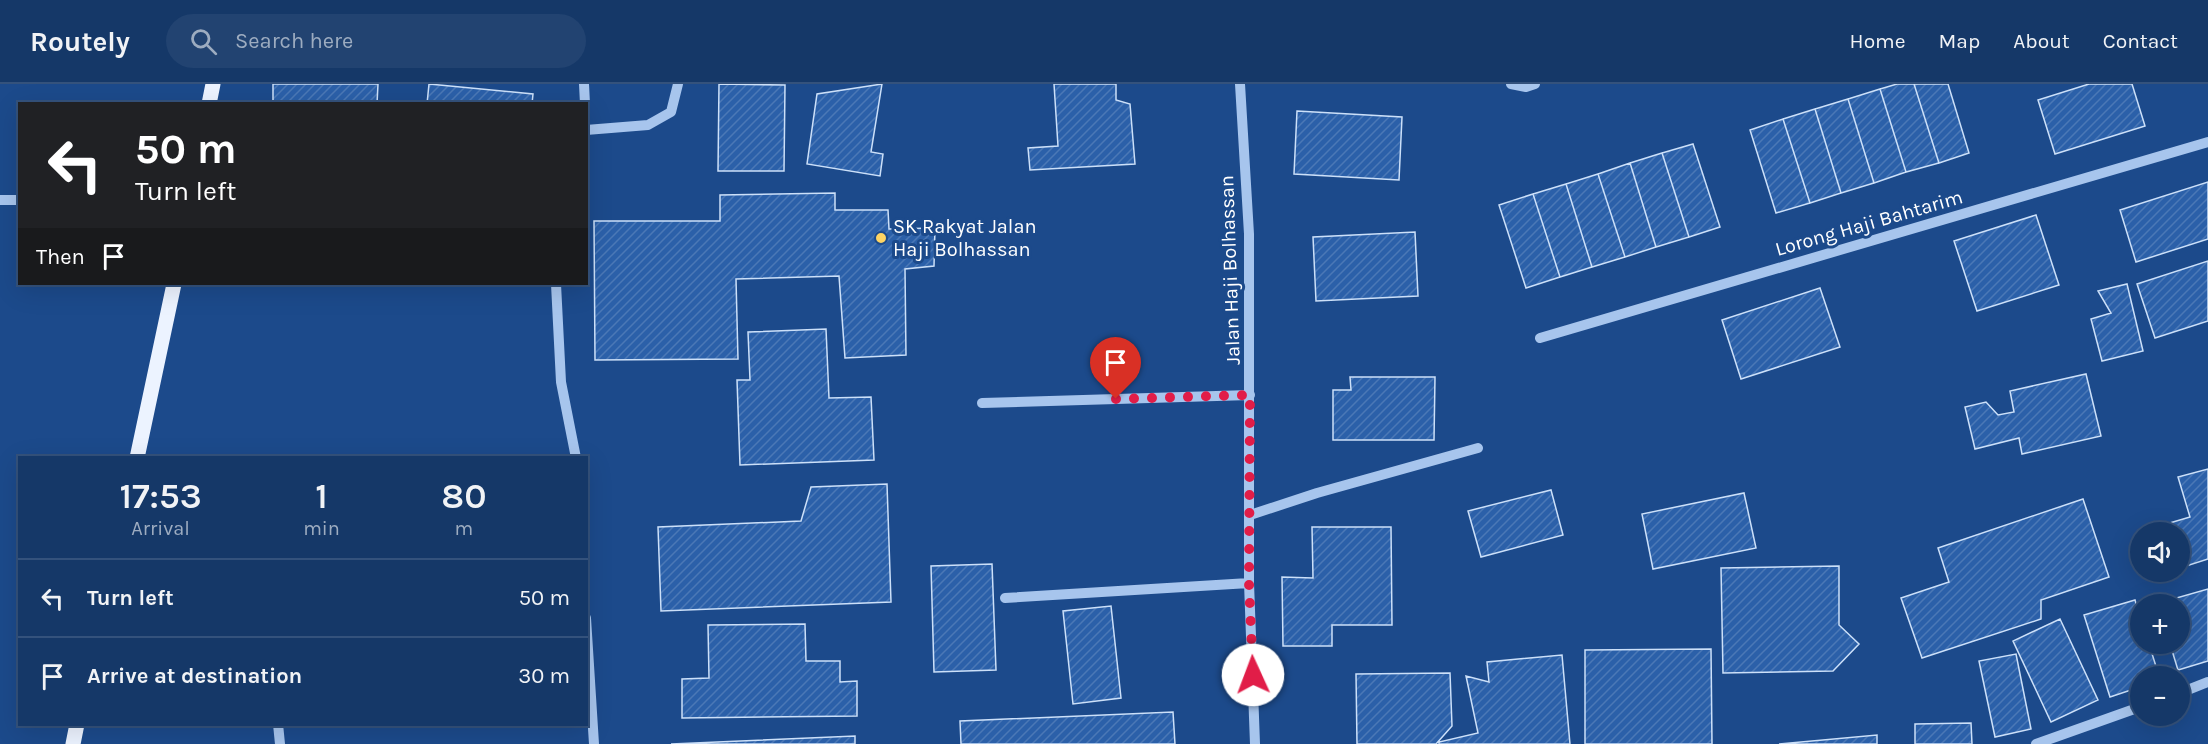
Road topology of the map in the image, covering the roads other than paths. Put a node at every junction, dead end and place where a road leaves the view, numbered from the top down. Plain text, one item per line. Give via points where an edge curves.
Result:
1 (213, 84) edge
2 (584, 84) edge
3 (678, 84) edge
4 (1240, 84) edge
5 (1511, 84) edge
6 (1535, 84) edge
7 (209, 102) edge
8 (585, 102) edge
9 (588, 130) edge
10 (2208, 142) edge
11 (0, 200) edge
12 (18, 200) edge
13 (174, 285) edge
14 (556, 285) edge
15 (1540, 338) dead end
16 (1250, 395) junction
17 (982, 403) dead end
18 (1478, 448) dead end
19 (137, 456) edge
20 (576, 456) edge
21 (1250, 515) junction
22 (1249, 583) junction
23 (1005, 598) dead end
24 (588, 650) edge
25 (2208, 682) edge
26 (2190, 689) edge
27 (2130, 711) edge
28 (77, 726) edge
29 (278, 726) edge
30 (73, 744) edge
31 (280, 744) edge
32 (594, 744) edge
33 (1256, 744) edge
34 (2036, 744) edge

1 - 7 main road
2 - 8 street
3 - 9 street via 671,111 648,125
4 - 16 street, Jalan Haji Bolhassan via 1249,234
5 - 6 street
10 - 15 street, Lorong Haji Bahtarim
11 - 12 street
13 - 19 main road
14 - 20 street via 561,382
16 - 17 street
16 - 21 street, Jalan Haji Bolhassan
18 - 21 street
21 - 22 street, Jalan Haji Bolhassan
22 - 23 street
22 - 33 street, Jalan Haji Bolhassan
24 - 32 street
25 - 26 street
27 - 34 street
28 - 30 main road
29 - 31 street

